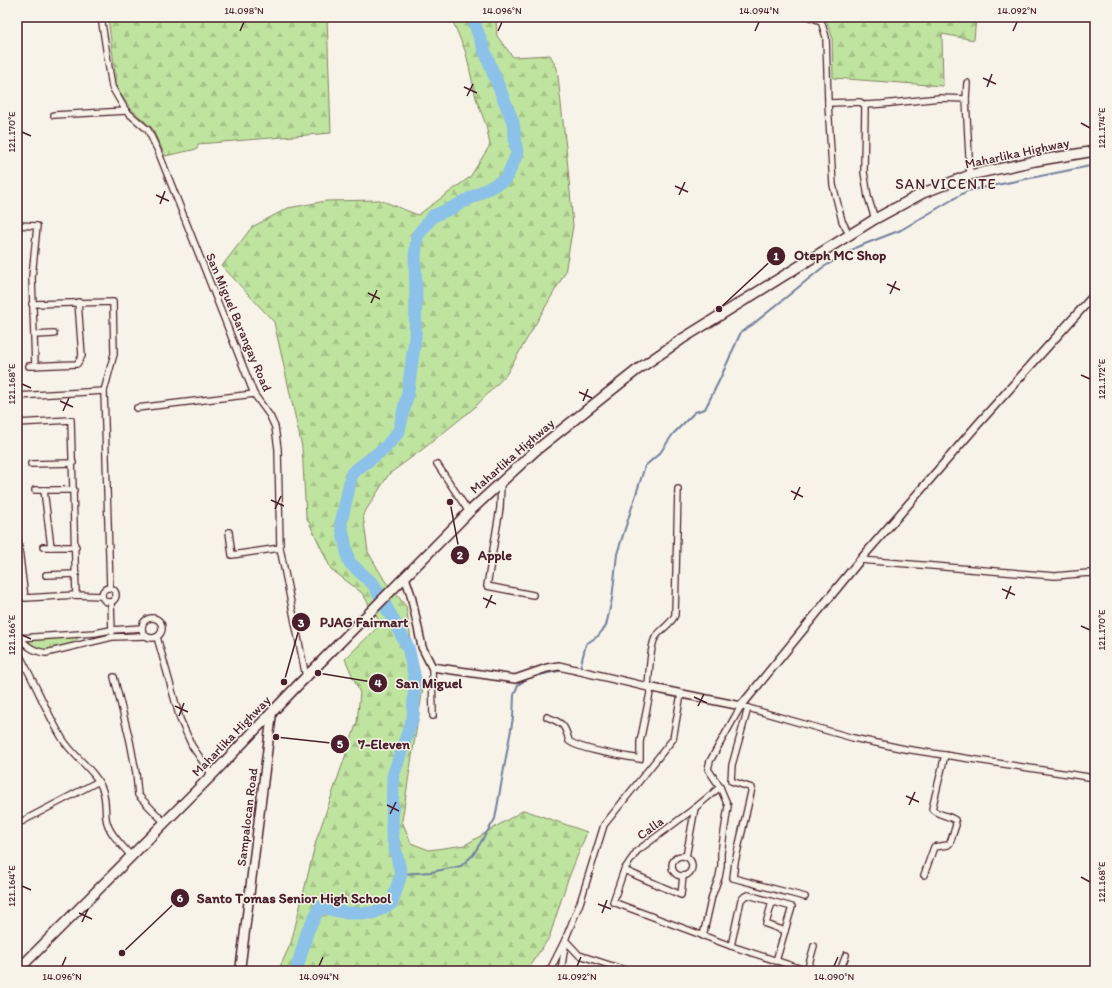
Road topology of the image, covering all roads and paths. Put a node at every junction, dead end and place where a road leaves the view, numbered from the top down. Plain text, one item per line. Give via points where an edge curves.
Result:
1 (101, 17) edge
2 (810, 17) edge
3 (967, 83) dead end
4 (966, 99) junction
5 (828, 103) junction
6 (865, 105) junction
7 (126, 111) junction
8 (54, 115) dead end
9 (1095, 151) edge
10 (970, 175) junction
11 (875, 220) junction
12 (17, 225) edge
13 (850, 236) junction
14 (1095, 294) edge
15 (78, 302) junction
16 (32, 304) junction
17 (54, 334) dead end
18 (34, 335) junction
19 (104, 390) junction
20 (254, 394) junction
21 (17, 396) edge
22 (137, 408) dead end
23 (17, 423) edge
24 (73, 463) junction
25 (31, 464) dead end
26 (437, 464) dead end
27 (501, 483) junction
28 (678, 489) dead end
29 (35, 490) dead end
30 (44, 490) junction
31 (74, 490) junction
32 (469, 512) junction
33 (229, 532) dead end
34 (17, 533) edge
35 (42, 547) dead end
36 (51, 547) junction
37 (76, 547) junction
38 (280, 548) junction
39 (860, 560) junction
40 (76, 574) junction
41 (1095, 574) edge
42 (46, 575) dead end
43 (402, 580) junction
44 (110, 588) junction
45 (76, 595) junction
46 (533, 595) dead end
47 (102, 596) junction
48 (111, 602) junction
49 (142, 628) junction
50 (111, 630) junction
51 (18, 636) edge
52 (145, 636) junction
53 (112, 637) junction
54 (157, 637) junction
55 (17, 651) edge
56 (432, 667) junction
57 (114, 677) dead end
58 (306, 677) junction
59 (649, 688) junction
60 (681, 694) junction
61 (745, 707) junction
62 (272, 713) junction
63 (433, 716) dead end
64 (547, 717) dead end
65 (945, 755) junction
66 (212, 775) junction
67 (1095, 778) edge
68 (98, 782) junction
69 (720, 788) junction
70 (695, 808) junction
71 (164, 822) junction
72 (17, 824) edge
73 (131, 856) junction
74 (686, 857) junction
75 (624, 870) junction
76 (924, 875) dead end
77 (683, 876) junction
78 (805, 898) dead end
79 (772, 902) junction
80 (785, 930) junction
81 (703, 936) junction
82 (565, 940) junction
83 (731, 946) junction
84 (814, 946) dead end
85 (846, 955) dead end
86 (776, 961) junction
87 (17, 971) edge
88 (240, 971) edge
89 (547, 971) edge
90 (561, 971) edge
91 (628, 971) edge
92 (808, 971) edge
93 (840, 971) edge

1 - 7 street, San Miguel Barangay Road via 112,87
2 - 5 street via 821,20 826,37
3 - 4 street
4 - 6 street via 940,98
4 - 10 street
5 - 6 street via 860,102
5 - 13 street via 833,184 842,221
6 - 11 street via 864,172
7 - 8 street
7 - 20 street, San Miguel Barangay Road via 148,130 158,151
9 - 10 highway, Maharlika Highway
10 - 11 highway, Maharlika Highway via 923,193
11 - 13 highway, Maharlika Highway
12 - 16 street via 37,226
13 - 27 highway, Maharlika Highway via 682,339 637,370 535,451
14 - 39 street
15 - 16 street
15 - 18 street via 82,356 76,364 32,366
15 - 19 street via 113,302 114,354
16 - 18 street
17 - 18 street
19 - 21 street
19 - 44 street
20 - 22 street
20 - 38 street, San Miguel Barangay Road via 275,427 278,449
23 - 24 street via 71,420
24 - 25 street
24 - 31 street
26 - 32 street
27 - 32 highway, Maharlika Highway
27 - 46 street via 500,508 487,586
28 - 59 street via 675,615 654,638
29 - 30 street
30 - 31 street
30 - 36 street
31 - 37 street
32 - 43 highway, Maharlika Highway
33 - 38 street via 232,555
34 - 45 street via 25,598
35 - 36 street
36 - 37 street
37 - 40 street
38 - 58 street, San Miguel Barangay Road
39 - 41 street via 1055,576
39 - 61 street
40 - 42 street
40 - 45 street
43 - 56 street via 412,601 422,646
43 - 58 highway, Maharlika Highway
44 - 47 street via 106,589
44 - 48 street via 116,595
45 - 47 street
47 - 48 street via 106,602
48 - 50 street
49 - 50 street
49 - 52 street
49 - 54 street via 147,619 158,619 162,628 161,634
50 - 51 street
50 - 53 street
51 - 53 street via 28,648 46,654
52 - 53 street
52 - 54 street
54 - 66 street via 183,726 192,746
55 - 68 street via 62,739
56 - 59 street via 515,679 559,666
56 - 63 street
57 - 71 street via 130,741 138,795
58 - 62 highway, Maharlika Highway
59 - 60 street
59 - 64 street via 640,742 640,758 575,744 569,741 563,724
60 - 61 street
60 - 82 street via 673,739 604,825 580,902
61 - 65 street via 853,738
61 - 69 street via 710,761 708,769
61 - 78 street via 731,781 752,788 733,878
62 - 66 highway, Maharlika Highway
62 - 88 main road, Sampalocan Road
65 - 67 street
65 - 76 street via 932,809 936,813 953,818 956,822 950,843 934,847
66 - 71 highway, Maharlika Highway
68 - 72 street
68 - 73 street via 103,790 109,828
69 - 70 street, Calla
69 - 81 street via 728,806 719,877
70 - 74 street
70 - 75 street, Calla via 637,851
71 - 73 highway, Maharlika Highway
73 - 87 highway, Maharlika Highway
74 - 77 street via 692,868
74 - 77 street via 678,858 673,865 674,872
75 - 77 street via 681,895
75 - 81 street, Calla via 613,902
79 - 80 street via 766,924
79 - 80 street via 792,907
79 - 83 street via 748,895 743,897
80 - 86 street
81 - 83 street
82 - 89 street
82 - 90 street
82 - 91 street via 579,955
83 - 86 street
84 - 92 street
85 - 93 street
86 - 92 street

